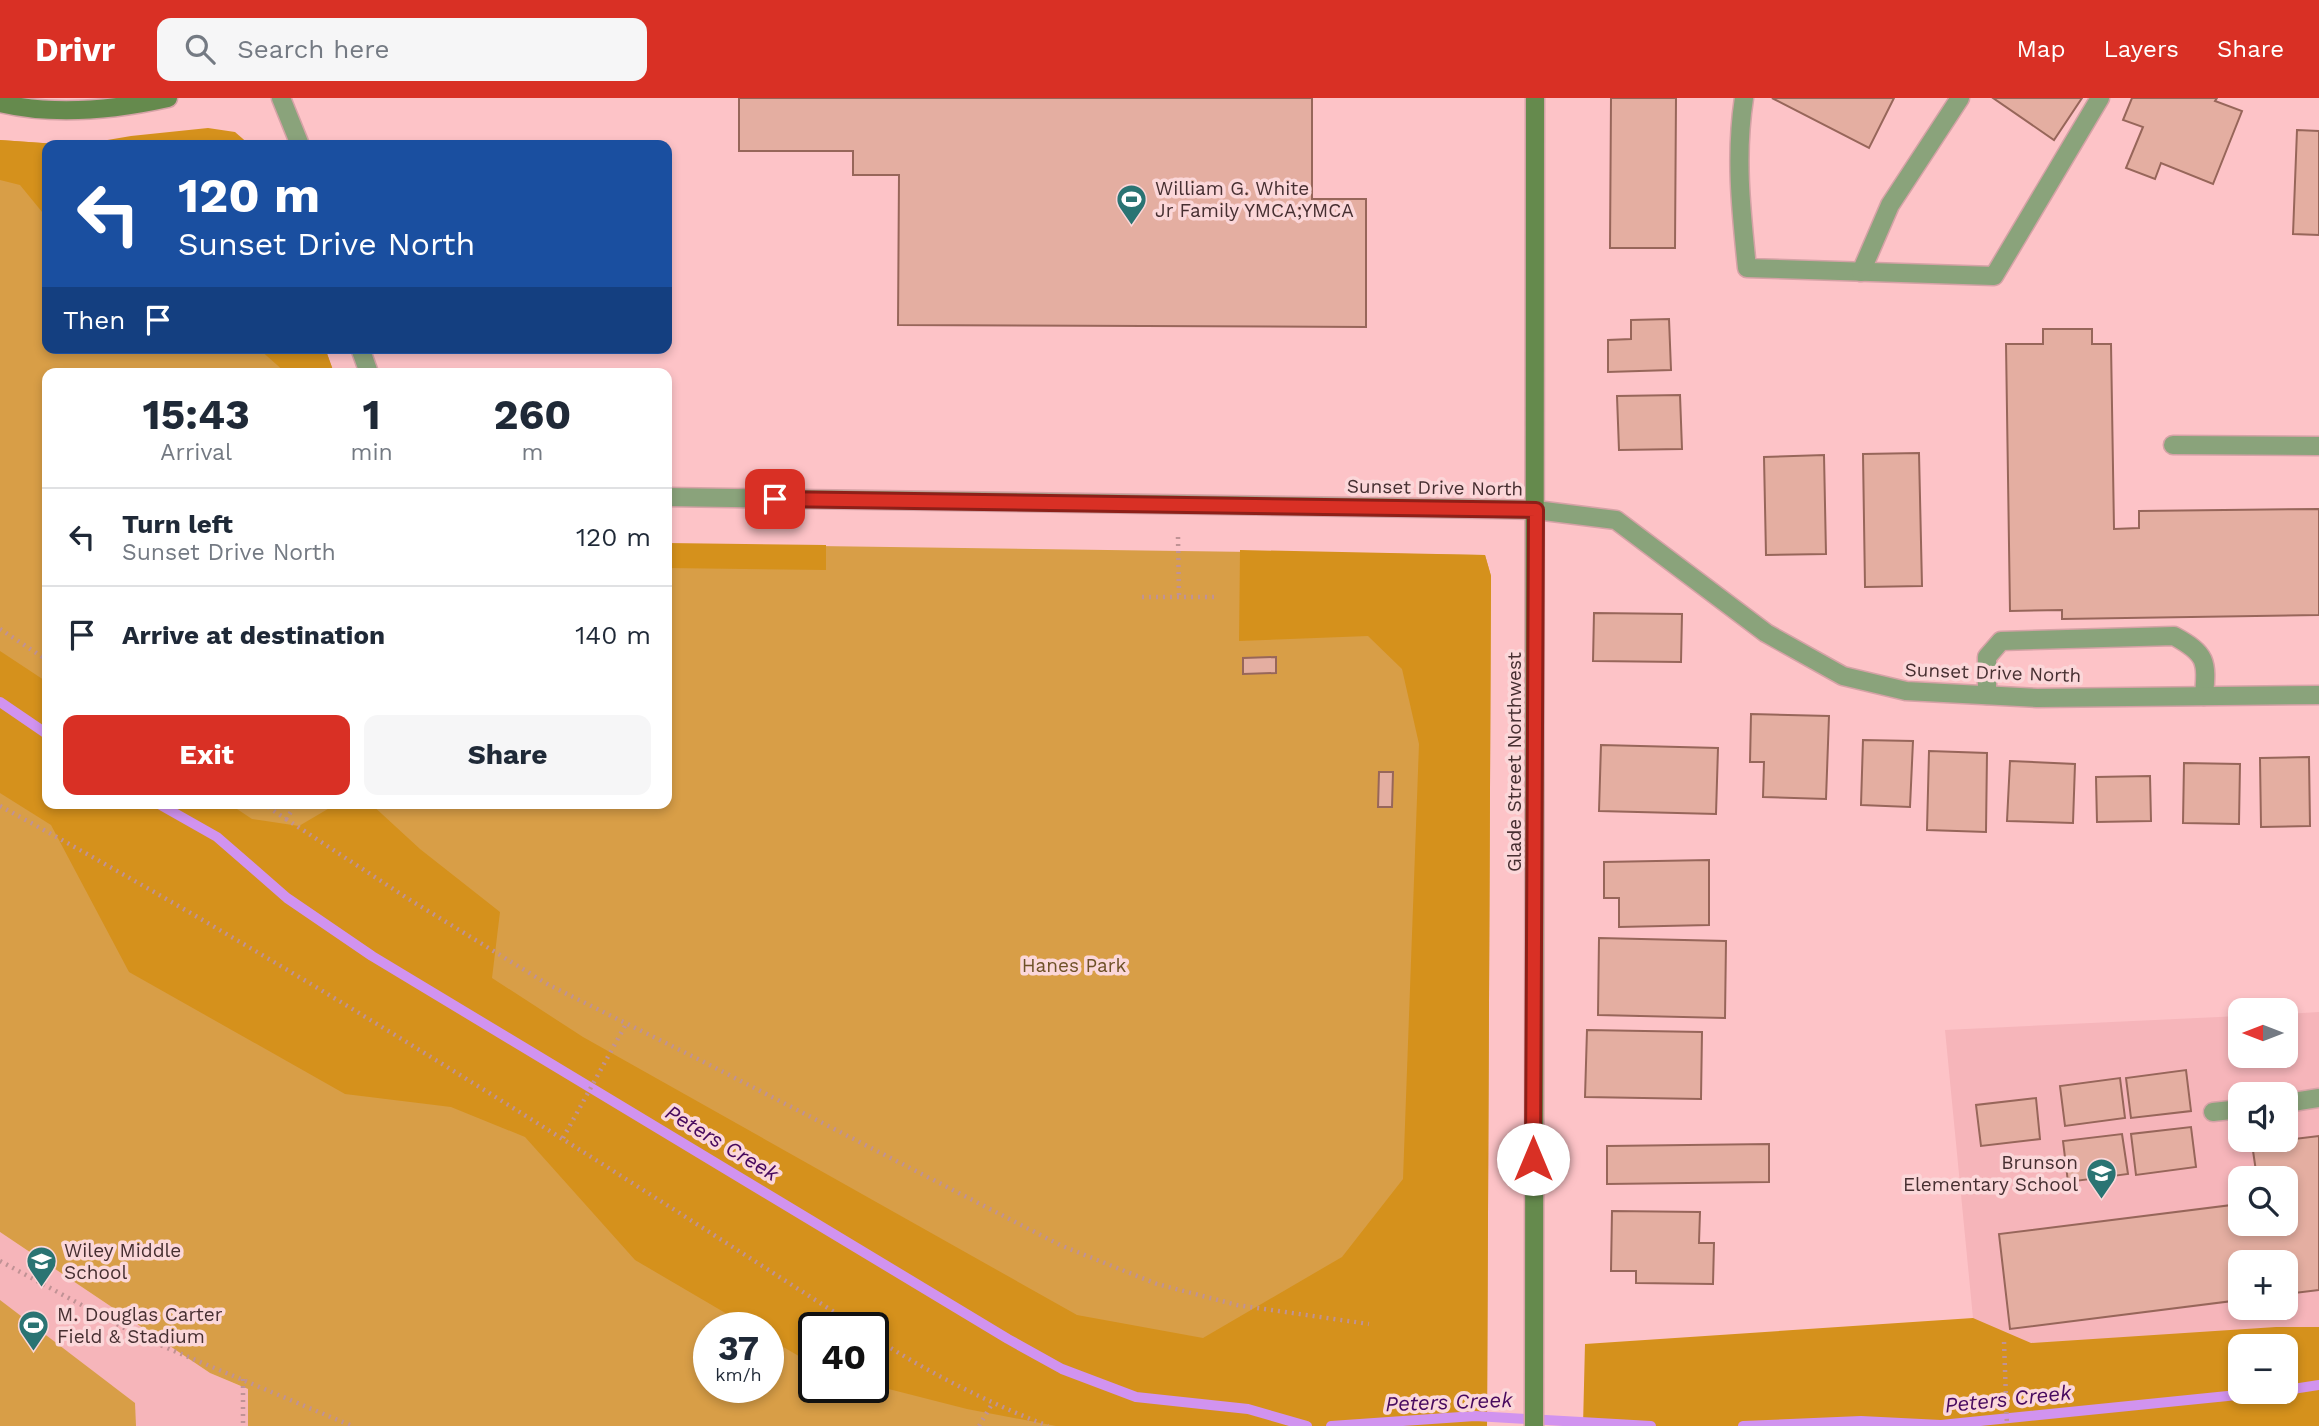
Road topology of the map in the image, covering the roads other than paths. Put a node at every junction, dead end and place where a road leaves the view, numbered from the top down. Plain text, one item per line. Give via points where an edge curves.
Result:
1 (168, 98) edge
2 (281, 98) edge
3 (1535, 98) edge
4 (1744, 98) edge
5 (1960, 98) edge
6 (2100, 98) edge
7 (0, 103) edge
8 (298, 140) edge
9 (1861, 272) junction
10 (2173, 445) dead end
11 (2319, 446) edge
12 (672, 497) edge
13 (1536, 510) junction
14 (1987, 695) junction
15 (2319, 695) edge
16 (2204, 696) junction
17 (2319, 1098) edge
18 (2298, 1101) edge
19 (2228, 1110) edge
20 (2213, 1112) dead end
21 (1534, 1426) edge

1 - 7 street via 56,111
2 - 8 street
3 - 13 street, Glade Street Northwest
4 - 9 street via 1738,178 1747,268
5 - 9 street via 1890,205
6 - 9 street via 1994,276
10 - 11 street
12 - 13 street, Sunset Drive North
13 - 14 street, Sunset Drive North via 1616,520 1766,633 1843,676 1906,691
13 - 21 street, Glade Street Northwest
14 - 16 street, Sunset Drive North
14 - 16 street via 1987,657 2001,641 2174,636 2192,646 2206,666
15 - 16 street, Sunset Drive North
17 - 18 street
19 - 20 street

